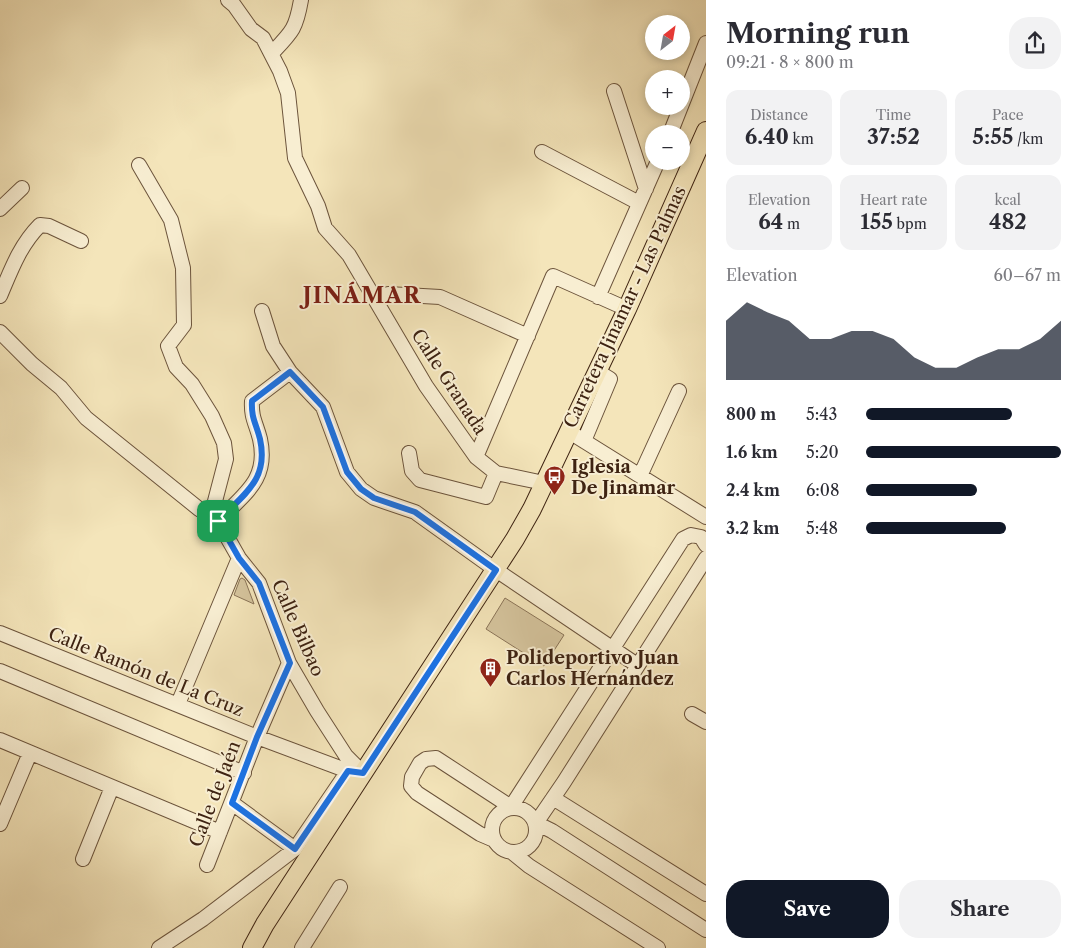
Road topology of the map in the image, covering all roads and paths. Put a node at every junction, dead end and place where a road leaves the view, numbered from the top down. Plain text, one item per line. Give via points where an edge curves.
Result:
1 (228, 0) edge
2 (301, 0) edge
3 (706, 43) edge
4 (272, 53) junction
5 (614, 91) dead end
6 (674, 125) edge
7 (706, 131) edge
8 (706, 149) edge
9 (542, 152) dead end
10 (139, 165) dead end
11 (654, 170) edge
12 (22, 188) dead end
13 (646, 189) junction
14 (680, 189) junction
15 (638, 203) junction
16 (0, 209) edge
17 (81, 241) dead end
18 (0, 296) edge
19 (598, 297) junction
20 (375, 299) junction
21 (627, 309) junction
22 (262, 311) dead end
23 (0, 332) edge
24 (528, 336) junction
25 (597, 370) junction
26 (290, 372) junction
27 (679, 391) dead end
28 (568, 431) junction
29 (584, 441) junction
30 (409, 453) dead end
31 (476, 457) junction
32 (496, 473) junction
33 (640, 476) junction
34 (544, 483) junction
35 (706, 517) edge
36 (218, 521) junction
37 (704, 539) edge
38 (239, 558) junction
39 (706, 558) edge
40 (496, 570) junction
41 (0, 633) edge
42 (612, 649) junction
43 (290, 663) junction
44 (637, 666) junction
45 (0, 671) edge
46 (178, 704) junction
47 (692, 714) dead end
48 (706, 722) edge
49 (257, 737) junction
50 (0, 740) edge
51 (30, 753) junction
52 (356, 772) junction
53 (244, 773) junction
54 (112, 787) junction
55 (553, 798) junction
56 (232, 803) junction
57 (511, 807) junction
58 (536, 823) junction
59 (0, 824) edge
60 (220, 832) junction
61 (494, 840) junction
62 (295, 849) junction
63 (513, 853) junction
64 (83, 859) dead end
65 (207, 865) dead end
66 (340, 887) dead end
67 (706, 894) edge
68 (706, 930) edge
69 (159, 948) edge
70 (252, 948) edge
71 (302, 948) edge
72 (658, 948) edge

1 - 4 street, Calle Granada via 263,38
2 - 4 street via 292,31
3 - 6 street
4 - 20 street, Calle Granada via 288,93 295,158 325,228 348,255
5 - 13 street
7 - 14 main road, Carretera Jinamar - Las Palmas
8 - 14 main road
9 - 15 street
10 - 36 street, Calle Bilbao via 171,220 183,268 184,324 168,346 176,367 192,384 224,443 226,459 214,505
11 - 13 street
12 - 16 street
13 - 15 street
14 - 21 main road, Carretera Jinamar - Las Palmas
15 - 19 street
17 - 18 street via 40,225 24,244
19 - 21 street
19 - 24 street via 553,276
20 - 24 street via 388,294 440,297
20 - 31 street, Calle Granada via 426,386
21 - 25 main road, Carretera Jinamar - Las Palmas
22 - 26 street via 273,346
23 - 36 street via 61,388 86,418
24 - 31 street
25 - 28 main road, Carretera Jinamar - Las Palmas
25 - 29 street via 610,379
26 - 36 street via 252,401 251,413 260,438 262,461 255,483
26 - 40 street via 323,407 347,472 361,489 374,498 415,512
27 - 33 street
28 - 29 street
28 - 34 main road, Carretera Jinamar - Las Palmas
29 - 33 street
30 - 32 street via 412,472 420,480 486,497
31 - 32 street, Calle Granada
32 - 34 street, Calle Granada
33 - 35 street
34 - 40 main road, Carretera Jinamar - Las Palmas
36 - 38 street, Calle Bilbao
37 - 42 street via 691,535 683,539
38 - 43 street, Calle Bilbao via 259,583
38 - 46 street
39 - 44 street
40 - 42 street
40 - 52 main road, Carretera Jinamar - Las Palmas
41 - 46 street, Calle Ramón de La Cruz
42 - 44 street
42 - 57 street
43 - 49 street, Calle de Jaén
43 - 52 street, Calle Bilbao
44 - 55 street
45 - 53 street
46 - 49 street, Calle Ramón de La Cruz
47 - 48 street
49 - 52 street, Calle Ramón de La Cruz
49 - 53 street, Calle de Jaén
50 - 51 street
51 - 54 street
51 - 59 street
52 - 62 street
52 - 70 main road, Carretera Jinamar - Las Palmas
53 - 56 street, Calle de Jaén
54 - 60 street
54 - 64 street
55 - 58 street
55 - 67 street
56 - 60 street, Calle de Jaén
56 - 62 street
57 - 58 street via 522,808
57 - 61 street via 494,819 491,829
57 - 61 street via 436,758 426,758 412,777 411,786 417,793
58 - 63 street via 532,844
58 - 68 street
60 - 65 street, Calle de Jaén
61 - 63 street via 505,851
62 - 69 street
63 - 72 street via 528,866
66 - 71 street

